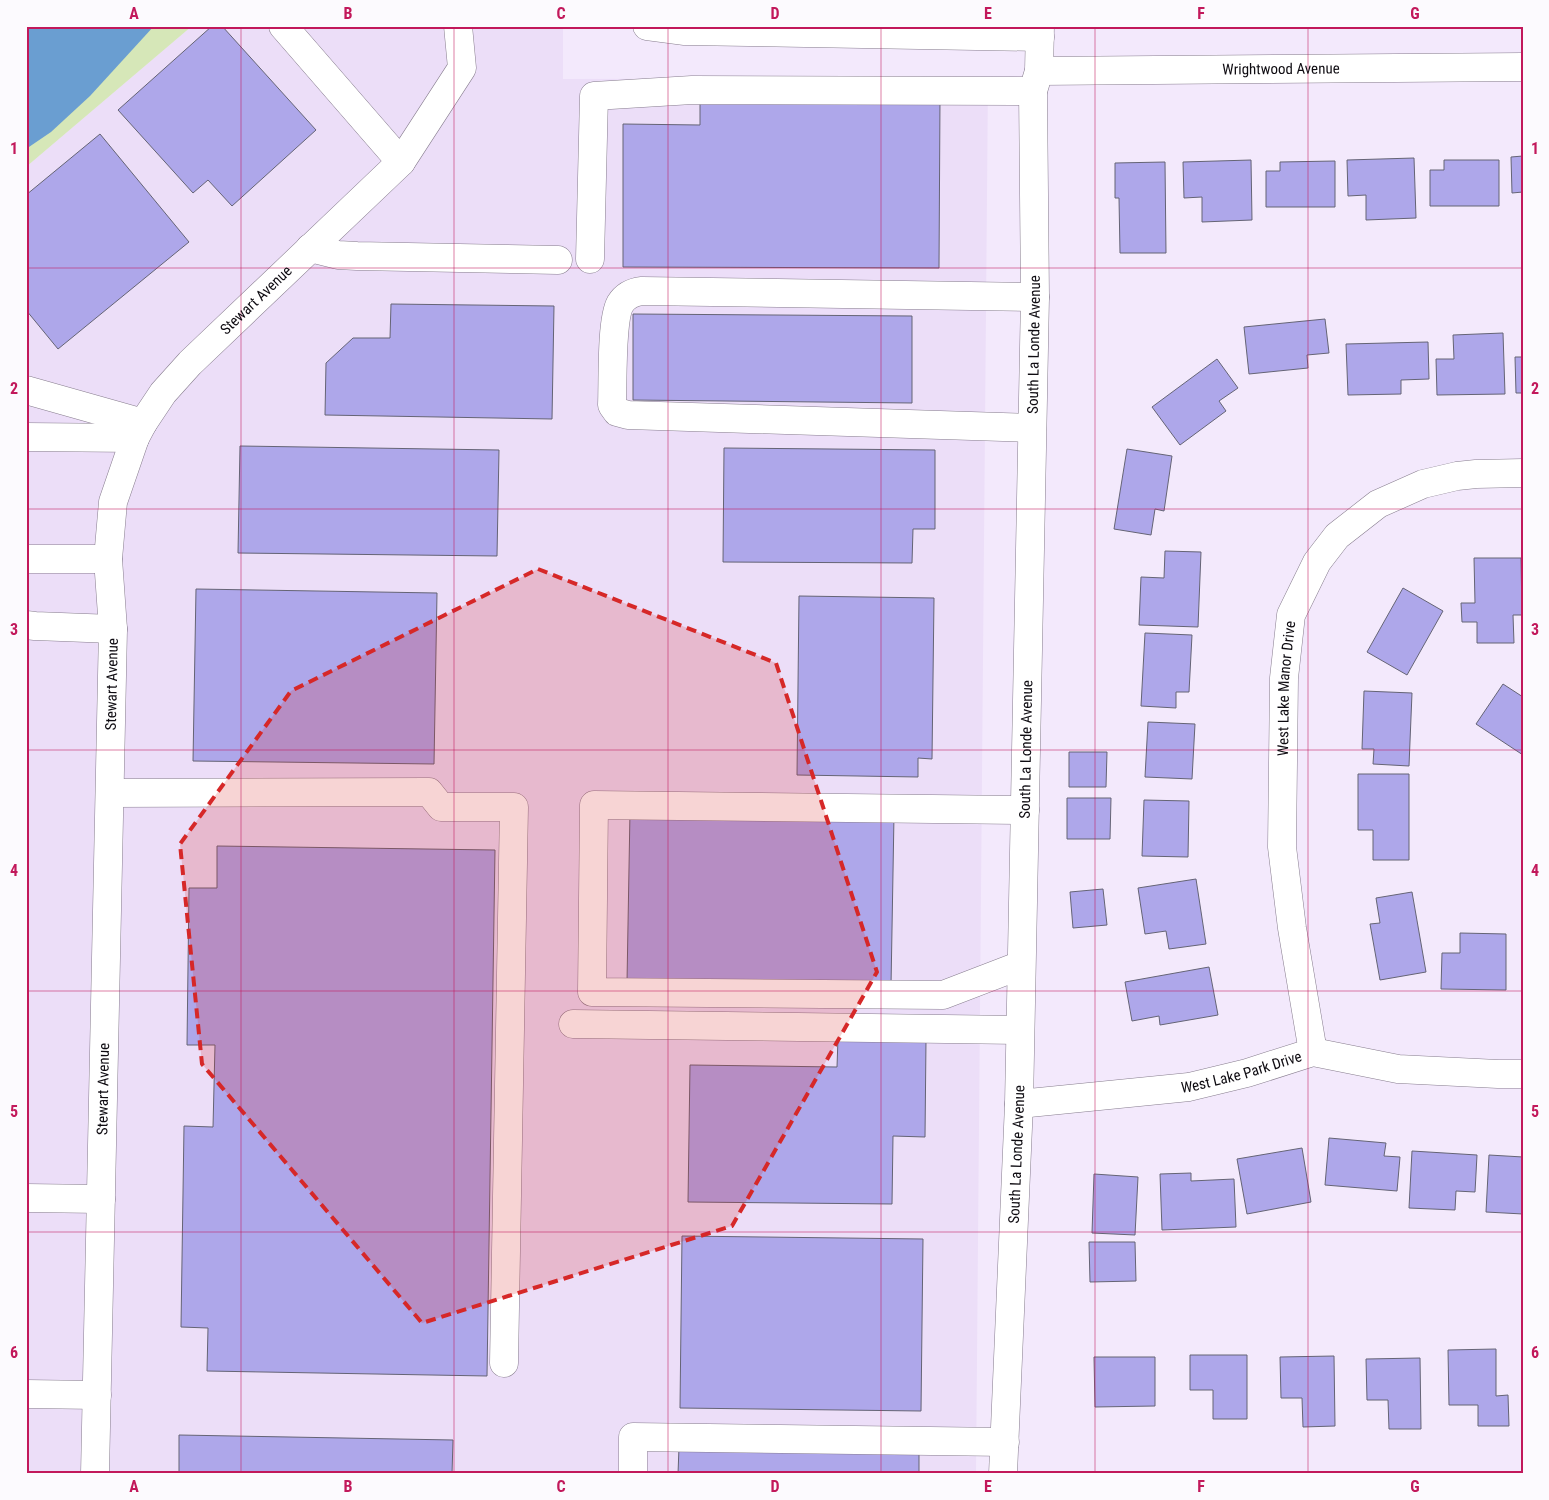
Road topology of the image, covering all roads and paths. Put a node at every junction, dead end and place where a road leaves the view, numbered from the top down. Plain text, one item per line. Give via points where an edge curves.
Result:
1 (283, 26) edge
2 (458, 26) edge
3 (647, 26) edge
4 (1040, 32) edge
5 (1523, 67) edge
6 (1036, 81) junction
7 (401, 162) junction
8 (310, 248) junction
9 (590, 259) dead end
10 (558, 260) dead end
11 (1035, 298) junction
12 (26, 390) edge
13 (1032, 428) junction
14 (139, 431) junction
15 (26, 437) edge
16 (1523, 473) edge
17 (26, 559) edge
18 (108, 559) junction
19 (26, 624) edge
20 (113, 629) junction
21 (110, 793) junction
22 (1025, 810) junction
23 (1022, 965) junction
24 (573, 1024) dead end
25 (1020, 1030) junction
26 (1312, 1052) junction
27 (1523, 1074) edge
28 (1019, 1104) junction
29 (26, 1198) edge
30 (101, 1199) junction
31 (504, 1364) dead end
32 (26, 1394) edge
33 (97, 1395) junction
34 (1005, 1442) junction
35 (95, 1474) edge
36 (633, 1474) edge
37 (1003, 1474) edge

1 - 7 street
2 - 7 street, Stewart Avenue via 462,68
3 - 4 street via 685,31
4 - 6 street, South La Londe Avenue
5 - 6 street, Wrightwood Avenue
6 - 9 street, Wrightwood Avenue via 692,90 594,96
6 - 11 street, South La Londe Avenue
7 - 8 street, Stewart Avenue
8 - 10 street via 357,256
8 - 14 street, Stewart Avenue via 190,363 163,392
11 - 13 street, South La Londe Avenue
11 - 13 street via 632,292 621,303 615,317 612,404 617,412 628,415
12 - 14 street
13 - 22 street, South La Londe Avenue
14 - 15 street
14 - 18 street, Stewart Avenue via 113,502
16 - 26 street, West Lake Manor Drive via 1449,478 1422,484 1378,504 1337,536 1317,562 1291,615 1284,678 1282,847
17 - 18 street
18 - 20 street, Stewart Avenue
19 - 20 street
20 - 21 street, Stewart Avenue
21 - 30 street, Stewart Avenue
21 - 31 street via 429,792 441,807 514,808
22 - 23 street, South La Londe Avenue
22 - 23 street via 594,805 592,992 943,995
23 - 25 street, South La Londe Avenue
24 - 25 street
25 - 28 street, South La Londe Avenue
26 - 27 street, West Lake Park Drive via 1398,1069
26 - 28 street, West Lake Park Drive via 1189,1087
28 - 34 street, South La Londe Avenue
29 - 30 street
30 - 33 street, Stewart Avenue
32 - 33 street
33 - 35 street, Stewart Avenue
34 - 36 street via 633,1437
34 - 37 street, South La Londe Avenue

